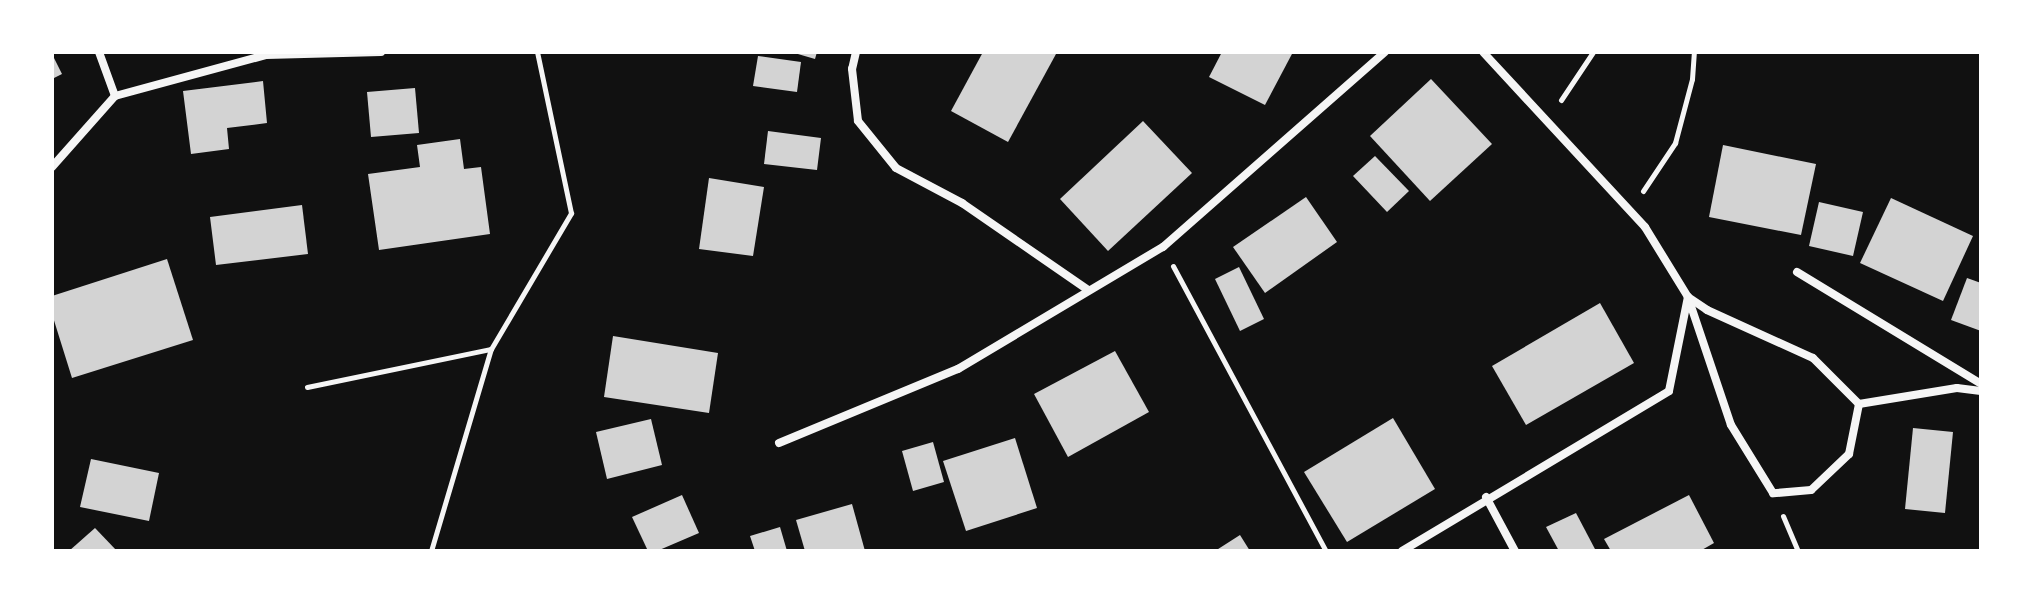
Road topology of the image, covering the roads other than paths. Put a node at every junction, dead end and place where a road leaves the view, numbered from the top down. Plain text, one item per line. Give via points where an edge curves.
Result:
1 (99, 52) edge
2 (381, 52) edge
3 (856, 52) edge
4 (1385, 52) edge
5 (1483, 52) edge
6 (115, 96) junction
7 (52, 167) edge
8 (1797, 272) dead end
9 (1088, 290) junction
10 (1688, 297) junction
11 (1981, 384) edge
12 (1981, 391) edge
13 (1859, 404) junction
14 (779, 443) dead end
15 (1486, 497) junction
16 (1402, 551) edge
17 (1515, 551) edge

1 - 6 street
2 - 6 street via 266,55
3 - 9 street via 852,69 858,121 896,168 962,203
4 - 9 street via 1163,247
5 - 10 street via 1645,227
6 - 7 street
8 - 11 street
9 - 14 street via 958,369
10 - 13 street via 1813,358
10 - 13 street via 1731,425 1773,493 1811,490 1849,454
10 - 15 street via 1669,391
12 - 13 street via 1957,388
15 - 16 street
15 - 17 street

